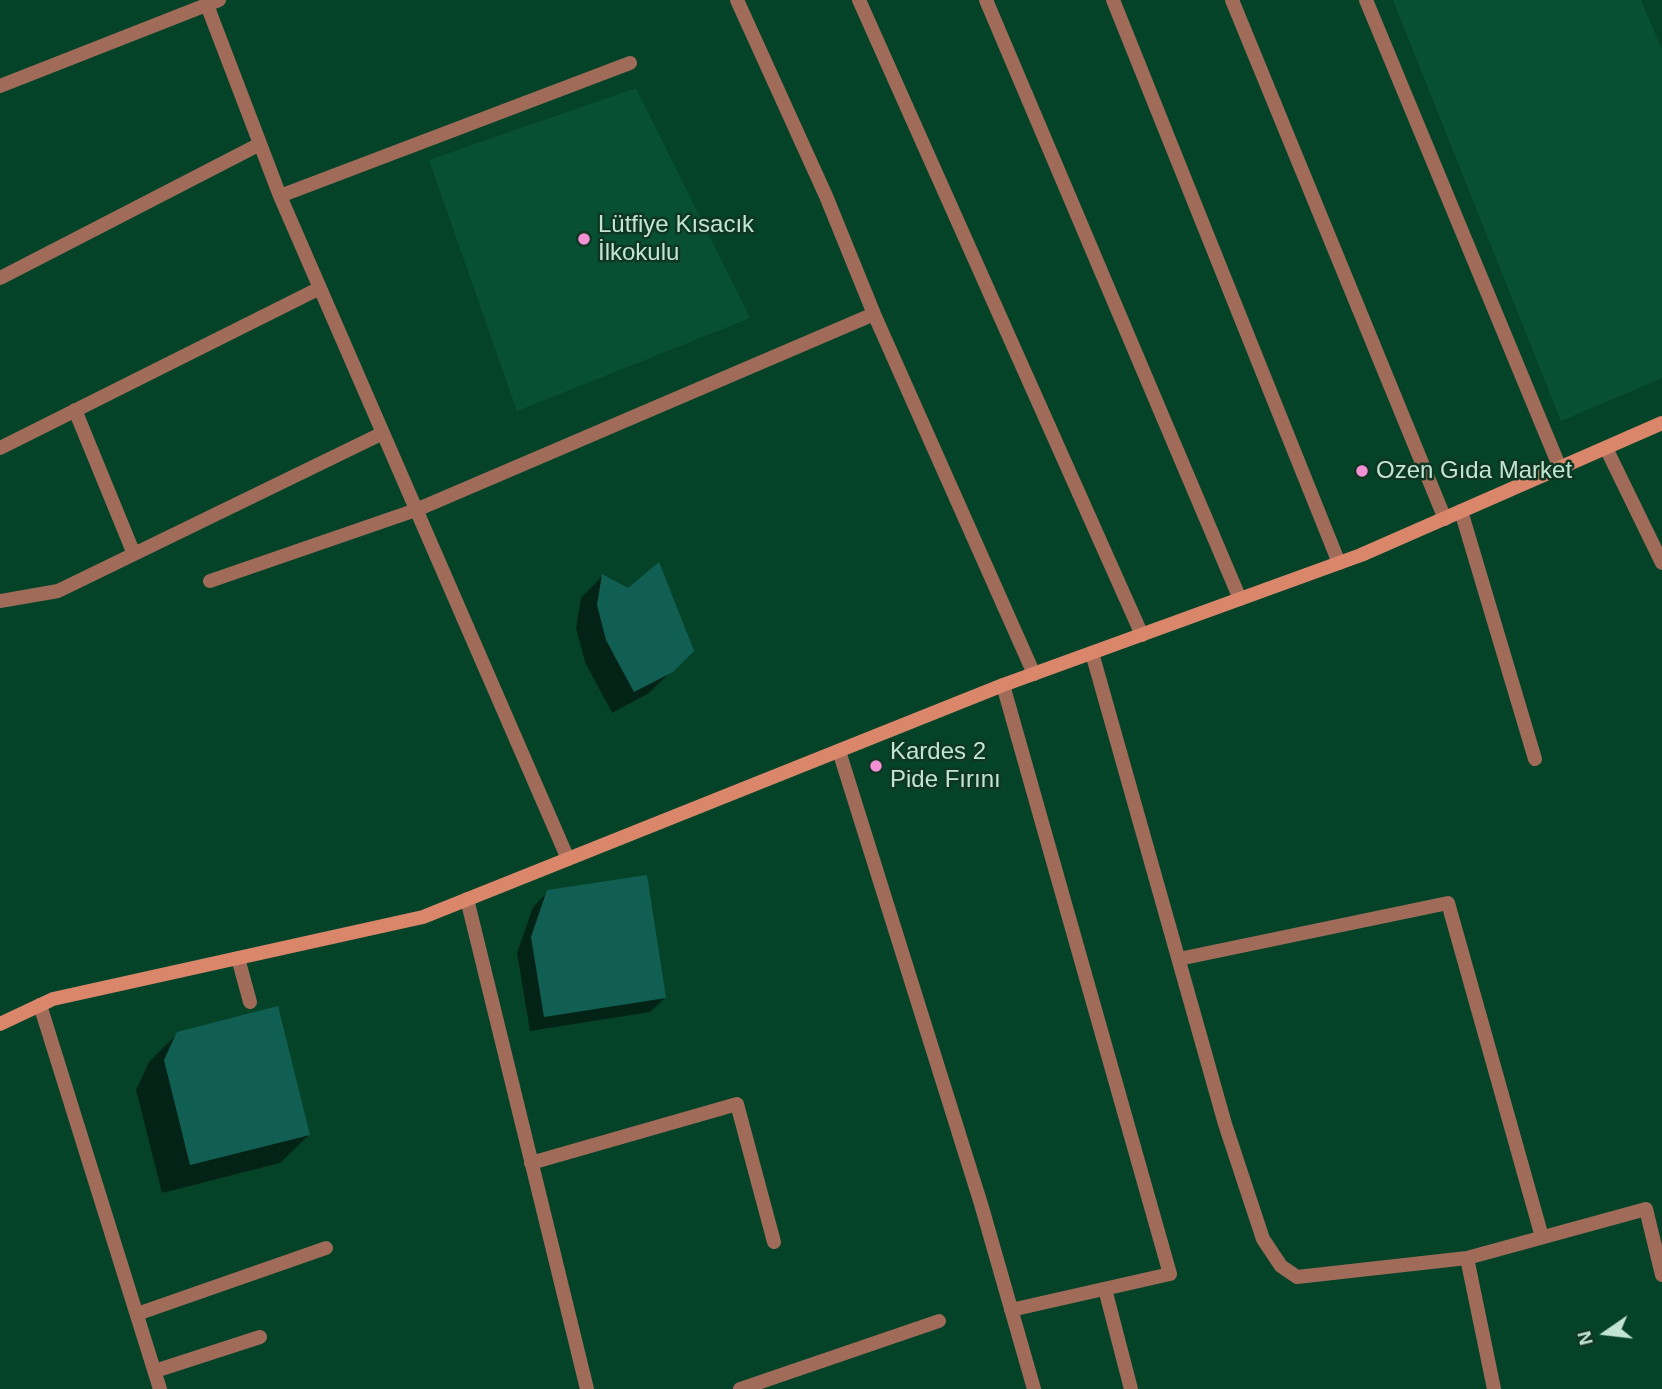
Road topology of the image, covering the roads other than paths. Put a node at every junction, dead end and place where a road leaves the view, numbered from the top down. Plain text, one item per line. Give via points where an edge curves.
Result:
1 (737, 0) edge
2 (859, 0) edge
3 (986, 0) edge
4 (1113, 0) edge
5 (1233, 0) edge
6 (1367, 0) edge
7 (213, 3) edge
8 (630, 63) dead end
9 (0, 86) edge
10 (260, 144) junction
11 (280, 196) junction
12 (0, 278) edge
13 (320, 288) junction
14 (874, 314) junction
15 (75, 410) junction
16 (1662, 423) edge
17 (383, 433) junction
18 (0, 448) edge
19 (1606, 448) junction
20 (1560, 468) junction
21 (416, 510) junction
22 (1461, 511) junction
23 (1445, 519) junction
24 (134, 554) junction
25 (1339, 563) junction
26 (1662, 563) edge
27 (209, 581) dead end
28 (1240, 599) junction
29 (0, 601) edge
30 (1142, 635) junction
31 (1092, 653) junction
32 (1034, 674) junction
33 (1003, 685) junction
34 (839, 751) junction
35 (1535, 759) dead end
36 (568, 859) junction
37 (467, 899) junction
38 (238, 958) junction
39 (1179, 959) junction
40 (250, 1002) dead end
41 (40, 1005) junction
42 (0, 1024) edge
43 (531, 1163) junction
44 (1542, 1237) junction
45 (774, 1242) dead end
46 (326, 1248) dead end
47 (1467, 1258) junction
48 (1662, 1275) edge
49 (1105, 1289) junction
50 (1011, 1310) junction
51 (137, 1314) junction
52 (939, 1321) dead end
53 (260, 1337) dead end
54 (155, 1371) junction
55 (160, 1389) edge
56 (587, 1389) edge
57 (740, 1389) edge
58 (1034, 1389) edge
59 (1131, 1389) edge
60 (1494, 1389) edge

1 - 14 street
2 - 30 street
3 - 28 street
4 - 25 street
5 - 23 street
6 - 20 street
7 - 9 street
7 - 10 street
8 - 11 street
10 - 11 street
10 - 12 street
11 - 13 street
13 - 15 street
13 - 17 street
14 - 21 street
14 - 32 street
15 - 18 street
15 - 24 street
16 - 19 street
17 - 21 street
17 - 24 street
19 - 20 street
19 - 26 street
20 - 22 street
21 - 27 street
21 - 36 street
22 - 23 street
22 - 35 street
23 - 25 street
24 - 29 street via 58,591
25 - 28 street
28 - 30 street
30 - 31 street
31 - 32 street
31 - 39 street
32 - 33 street
33 - 34 street
33 - 49 street via 1170,1274
34 - 36 street
34 - 50 street
36 - 37 street
37 - 38 street via 423,917
37 - 43 street
38 - 40 street
38 - 41 street
39 - 44 street via 1448,903
39 - 47 street via 1263,1239 1281,1266 1297,1277
41 - 42 street
41 - 51 street
43 - 45 street via 737,1104
43 - 56 street
44 - 47 street
44 - 48 street via 1647,1209
46 - 51 street
47 - 60 street
49 - 50 street
49 - 59 street
50 - 58 street
51 - 54 street
52 - 57 street
53 - 54 street
54 - 55 street

